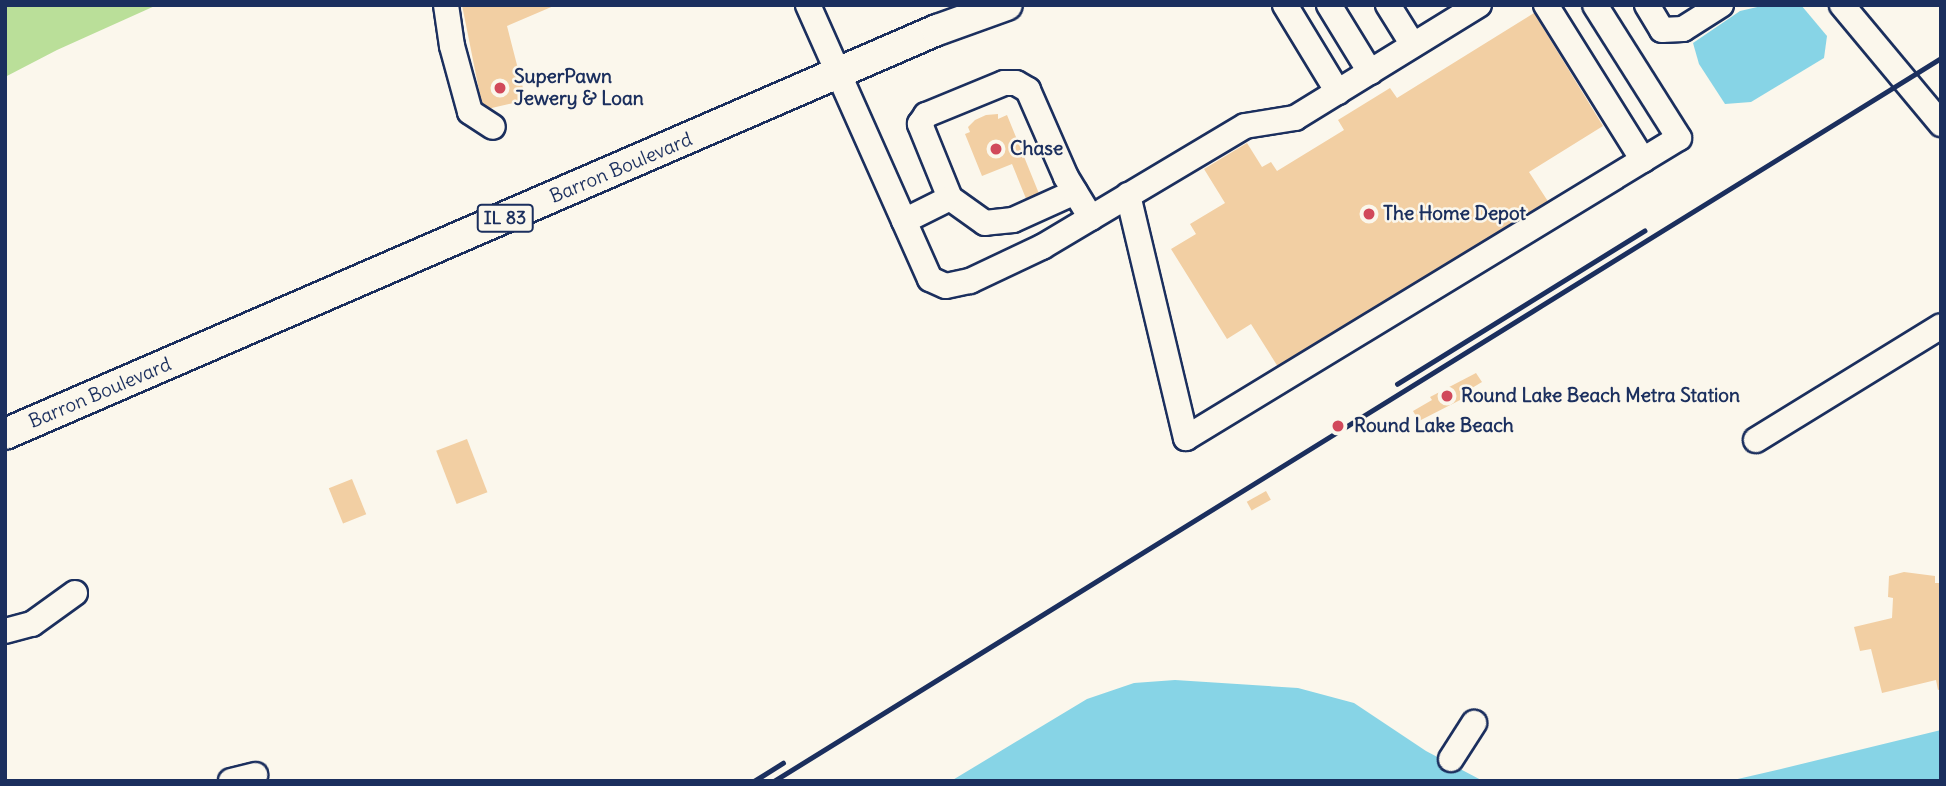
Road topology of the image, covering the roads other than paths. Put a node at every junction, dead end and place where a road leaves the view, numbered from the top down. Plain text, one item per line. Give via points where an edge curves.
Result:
1 (446, 5) edge
2 (808, 5) edge
3 (1007, 5) edge
4 (1285, 5) edge
5 (1329, 5) edge
6 (1388, 5) edge
7 (1479, 5) edge
8 (1546, 5) edge
9 (1595, 5) edge
10 (1647, 5) edge
11 (1721, 5) edge
12 (1842, 5) edge
13 (1446, 14) edge
14 (1413, 45) junction
15 (1370, 72) junction
16 (837, 75) junction
17 (1338, 92) junction
18 (1941, 124) edge
19 (493, 127) dead end
20 (1643, 160) junction
21 (1075, 192) junction
22 (1128, 195) junction
23 (950, 198) junction
24 (1091, 218) junction
25 (904, 221) junction
26 (1941, 326) edge
27 (5, 434) edge
28 (1756, 440) dead end
29 (75, 593) dead end
30 (5, 631) edge
31 (1474, 723) dead end
32 (1451, 759) dead end
33 (255, 775) dead end
34 (231, 781) edge

1 - 19 street via 470,112
2 - 16 street
3 - 16 main road, Barron Boulevard / IL 83 via 937,30
4 - 17 street
5 - 15 street
6 - 14 street
7 - 13 street
8 - 20 street
9 - 20 street via 1679,138
10 - 11 street via 1662,30 1683,29
12 - 18 street
13 - 14 street
14 - 15 street
15 - 17 street
16 - 25 street
16 - 27 main road, Barron Boulevard / IL 83
17 - 22 street via 1295,118 1245,127
20 - 22 street via 1186,438
21 - 23 street via 1013,220 985,223
21 - 23 street via 1028,90 1016,82 926,115 920,124
21 - 24 street
22 - 24 street
23 - 25 street
24 - 25 street via 970,281 946,286 930,279
26 - 28 street
29 - 30 street via 32,624
31 - 32 street
33 - 34 street

